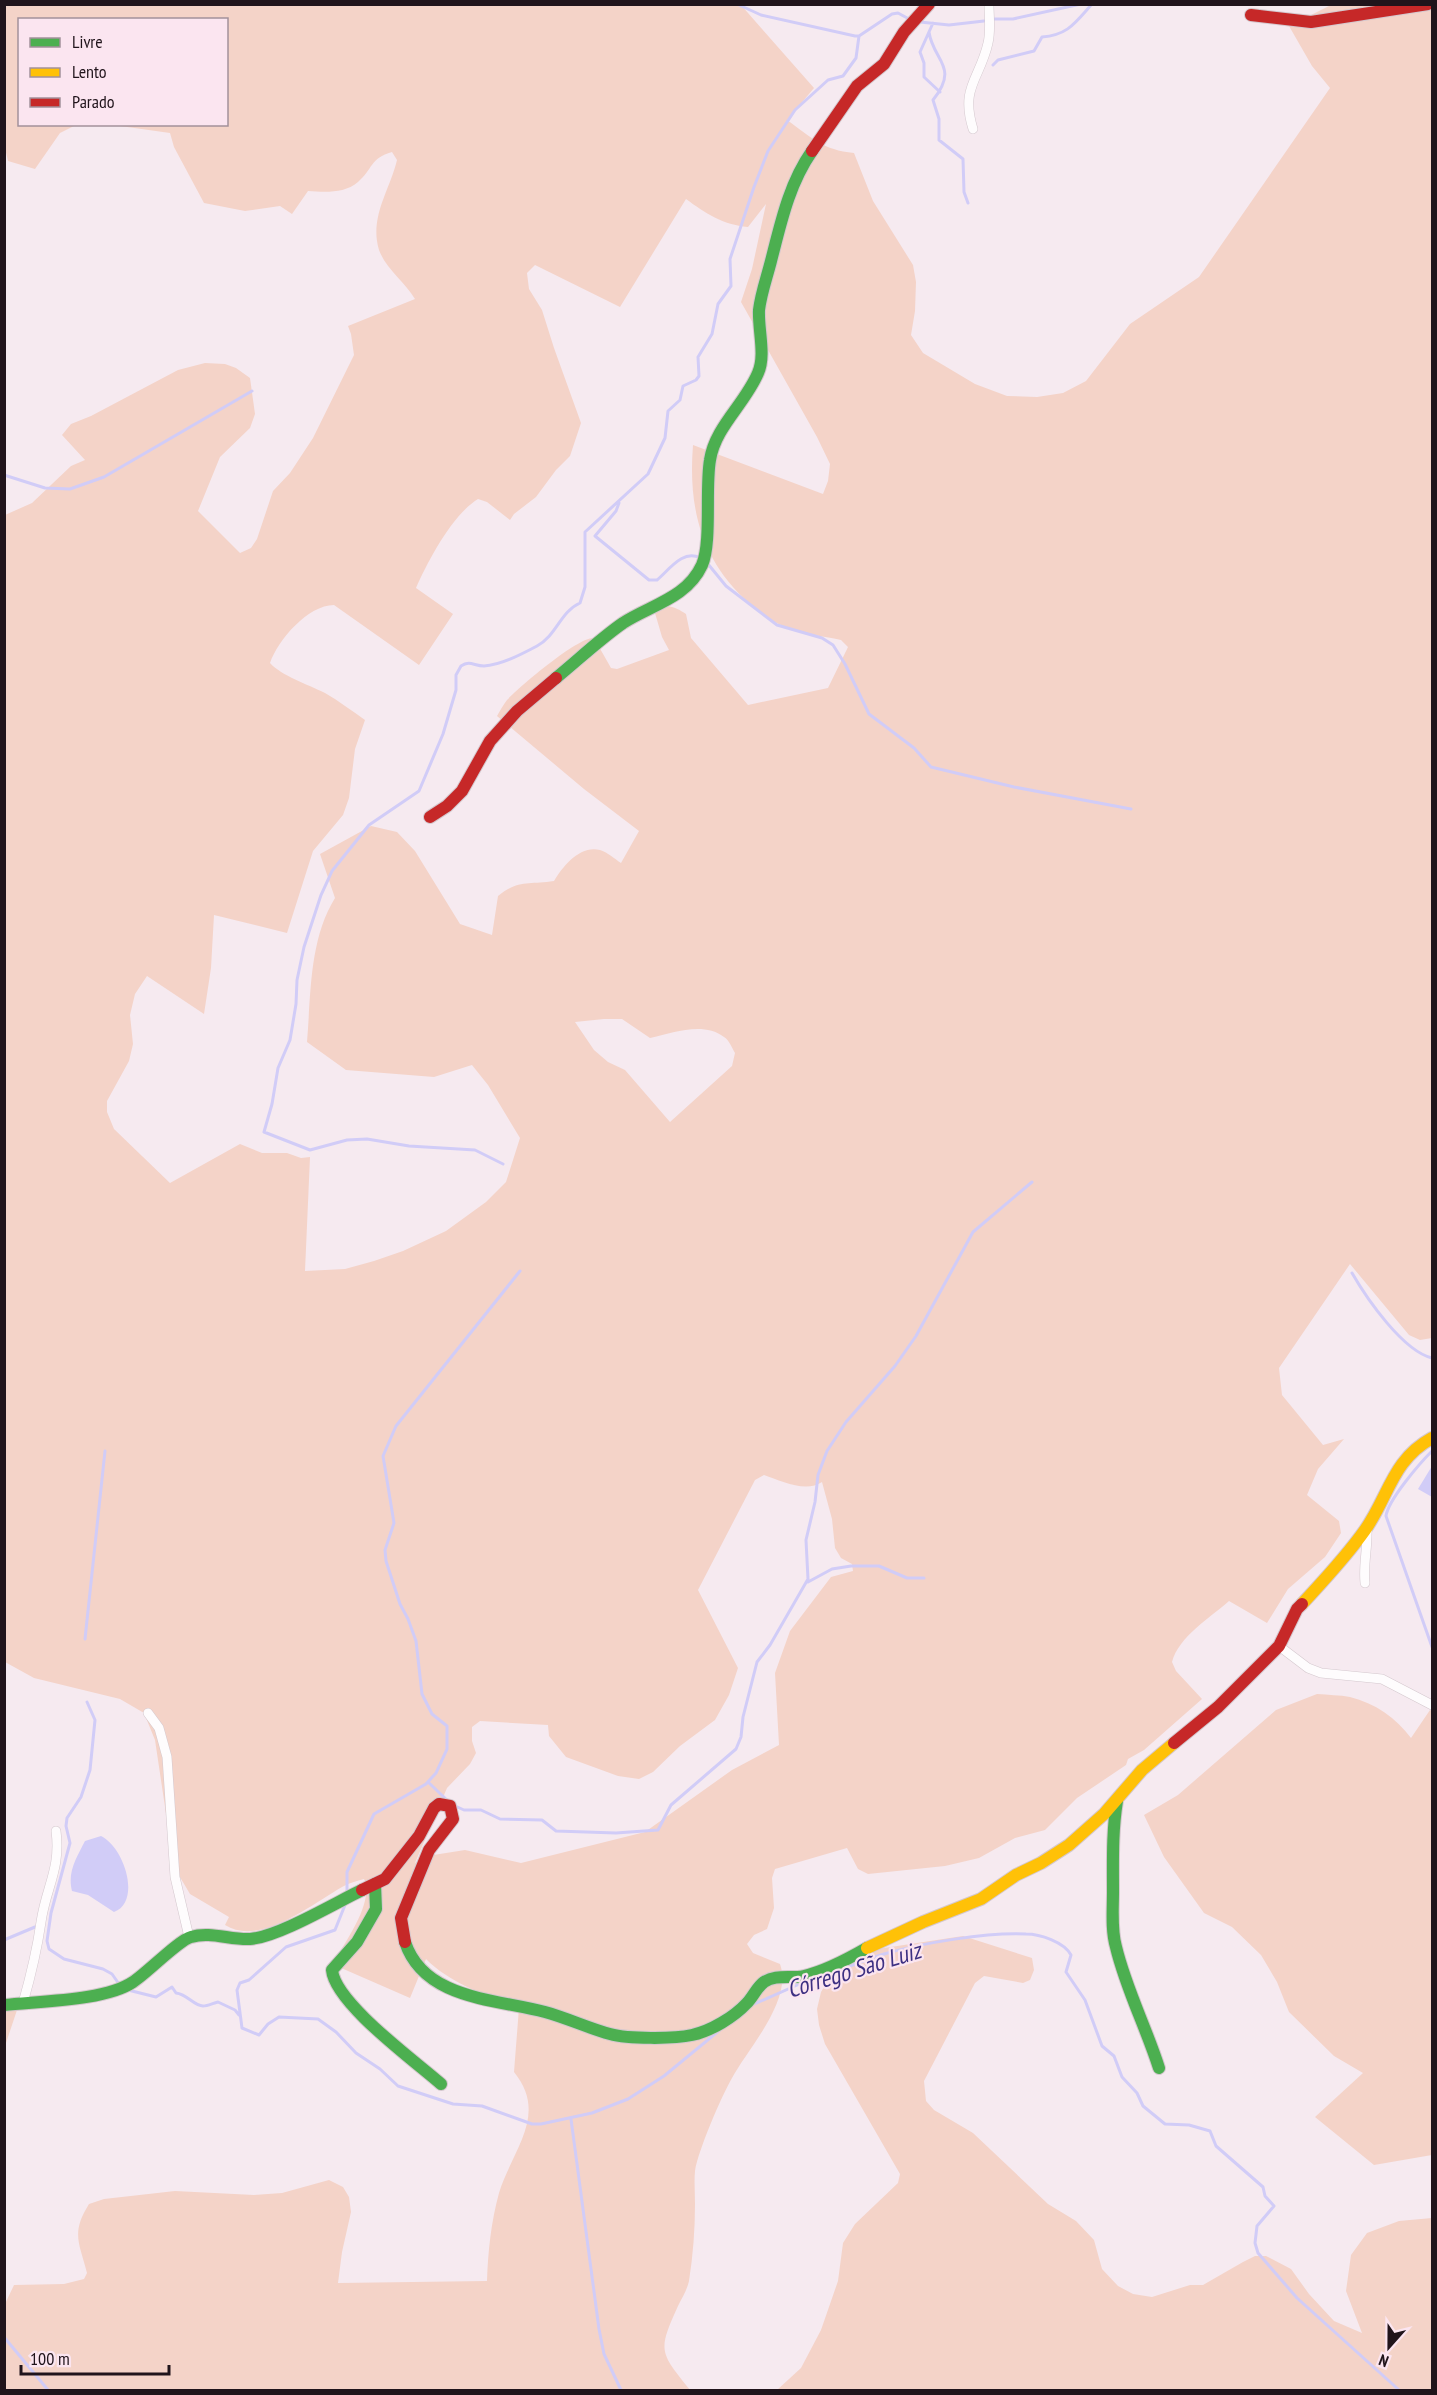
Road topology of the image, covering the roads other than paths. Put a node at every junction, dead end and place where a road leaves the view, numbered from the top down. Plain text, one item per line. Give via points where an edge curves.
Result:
1 (929, 4) edge
2 (989, 4) edge
3 (1428, 4) edge
4 (1251, 15) dead end
5 (973, 129) dead end
6 (430, 817) dead end
7 (1432, 1438) edge
8 (1367, 1527) junction
9 (1365, 1583) dead end
10 (1279, 1646) junction
11 (1432, 1705) edge
12 (148, 1713) dead end
13 (1118, 1800) junction
14 (56, 1831) dead end
15 (375, 1884) junction
16 (189, 1937) junction
17 (23, 2003) junction
18 (4, 2005) edge
19 (1159, 2068) dead end
20 (441, 2084) dead end

1 - 6 street via 904,32 884,64 857,86 798,171 760,303 758,373 718,436 710,458 706,548 698,572 683,591 623,623 525,703 490,741 462,791
2 - 5 street via 989,40 969,89 968,114
3 - 4 street via 1311,22
7 - 8 street via 1403,1460
8 - 9 street
8 - 10 street via 1342,1561 1297,1609
10 - 11 street via 1308,1668 1321,1673 1382,1679
10 - 13 street via 1218,1707 1142,1770
12 - 16 street via 159,1728 167,1757 176,1877
13 - 15 street via 1059,1852 981,1899 812,1974 772,1978 722,2023 693,2035 670,2038 613,2035 545,2012 468,1996 423,1971 407,1949 401,1918 429,1850 453,1819 450,1806 439,1804 434,1808 396,1868
13 - 19 street via 1113,1827 1115,1945
14 - 17 street via 56,1867
15 - 16 street via 269,1935 249,1939
15 - 20 street via 376,1909 357,1942 332,1970 333,1981 363,2017
16 - 17 street via 120,1989
17 - 18 street

